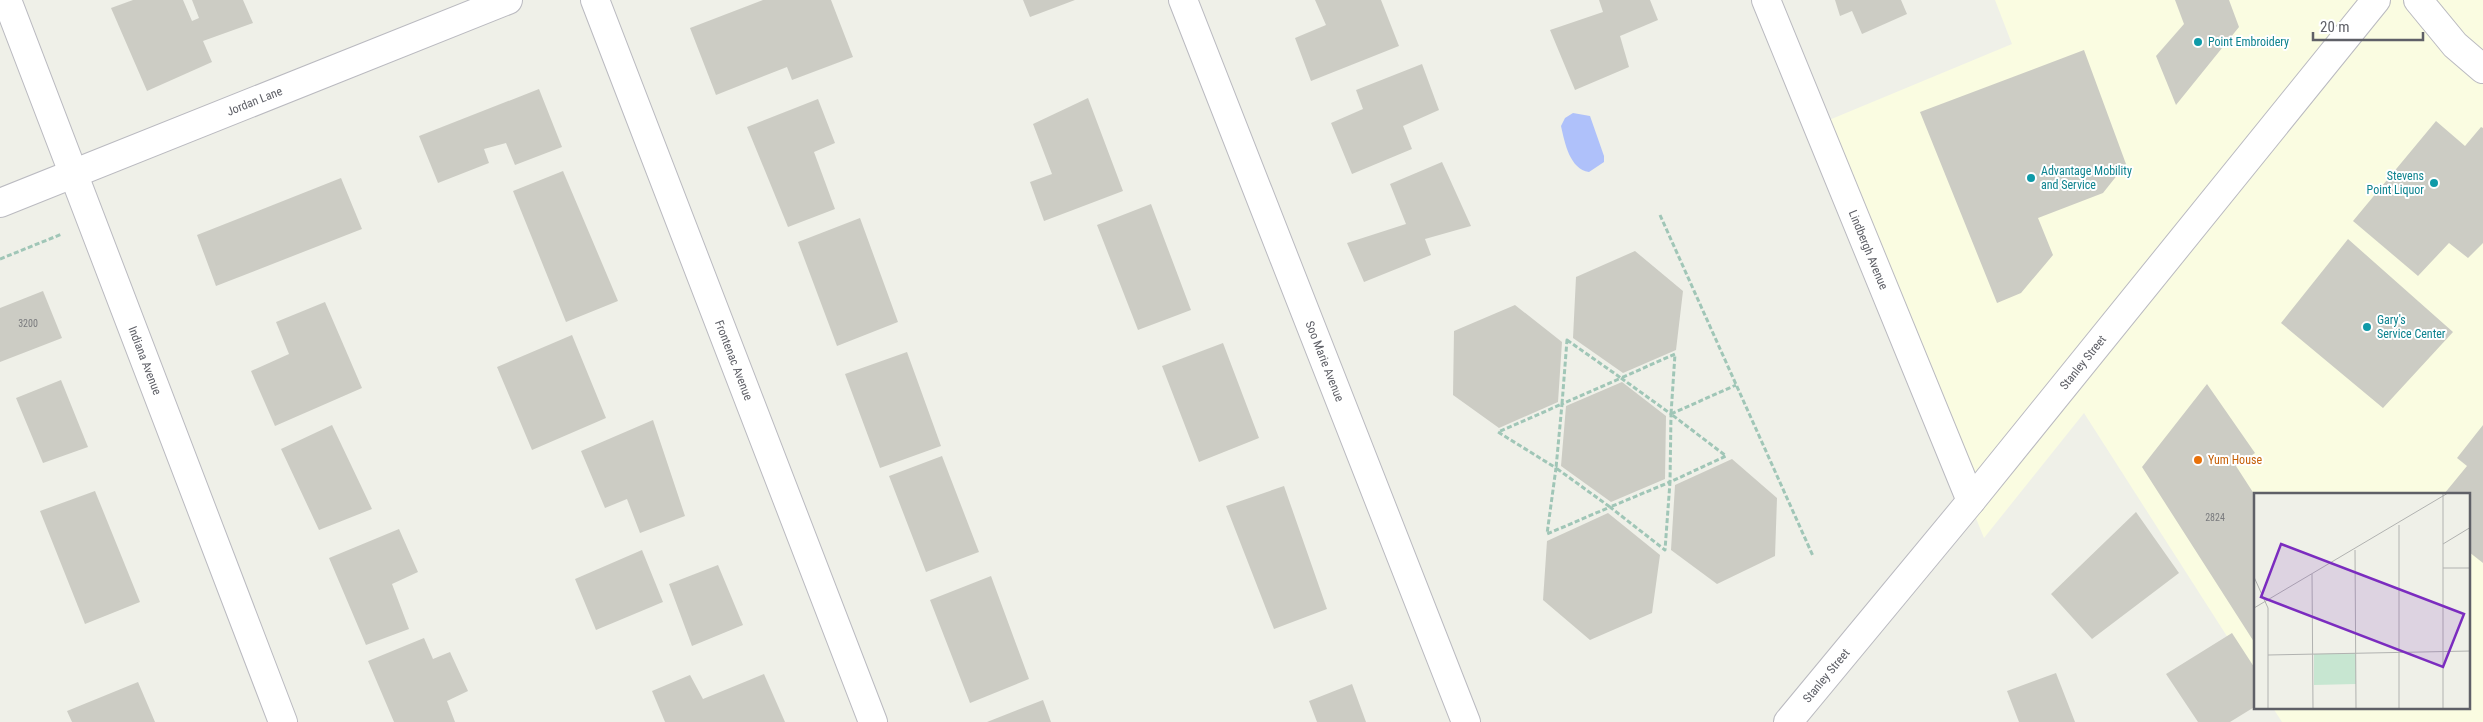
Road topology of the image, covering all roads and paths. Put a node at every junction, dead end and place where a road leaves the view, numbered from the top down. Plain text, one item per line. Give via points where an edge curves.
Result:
1 (8, 0) edge
2 (508, 0) edge
3 (595, 0) edge
4 (1183, 0) edge
5 (1766, 0) edge
6 (2376, 0) edge
7 (2418, 0) edge
8 (2483, 69) edge
9 (74, 174) junction
10 (0, 203) edge
11 (1660, 215) dead end
12 (1622, 378) junction
13 (1736, 385) junction
14 (1562, 404) junction
15 (1671, 414) junction
16 (1556, 468) junction
17 (1670, 482) junction
18 (1971, 501) junction
19 (1610, 507) junction
20 (1813, 556) dead end
21 (283, 722) edge
22 (873, 722) edge
23 (1466, 722) edge
24 (1788, 722) edge

1 - 9 street, Indiana Avenue
2 - 9 street, Jordan Lane
3 - 22 street, Frontenac Avenue
4 - 23 street, Soo Marie Avenue
5 - 18 street, Lindbergh Avenue
6 - 18 street, Stanley Street
7 - 8 street via 2455,46
9 - 10 street, Jordan Lane
9 - 21 street, Indiana Avenue
11 - 13 path
12 - 14 path
12 - 14 path via 1567,340
12 - 15 path
12 - 15 path via 1675,354
13 - 15 path
13 - 20 path
14 - 16 path
14 - 16 path via 1498,432
15 - 17 path
15 - 17 path via 1726,456
16 - 19 path
16 - 19 path via 1548,534
17 - 19 path
17 - 19 path via 1664,550
18 - 24 street, Stanley Street

